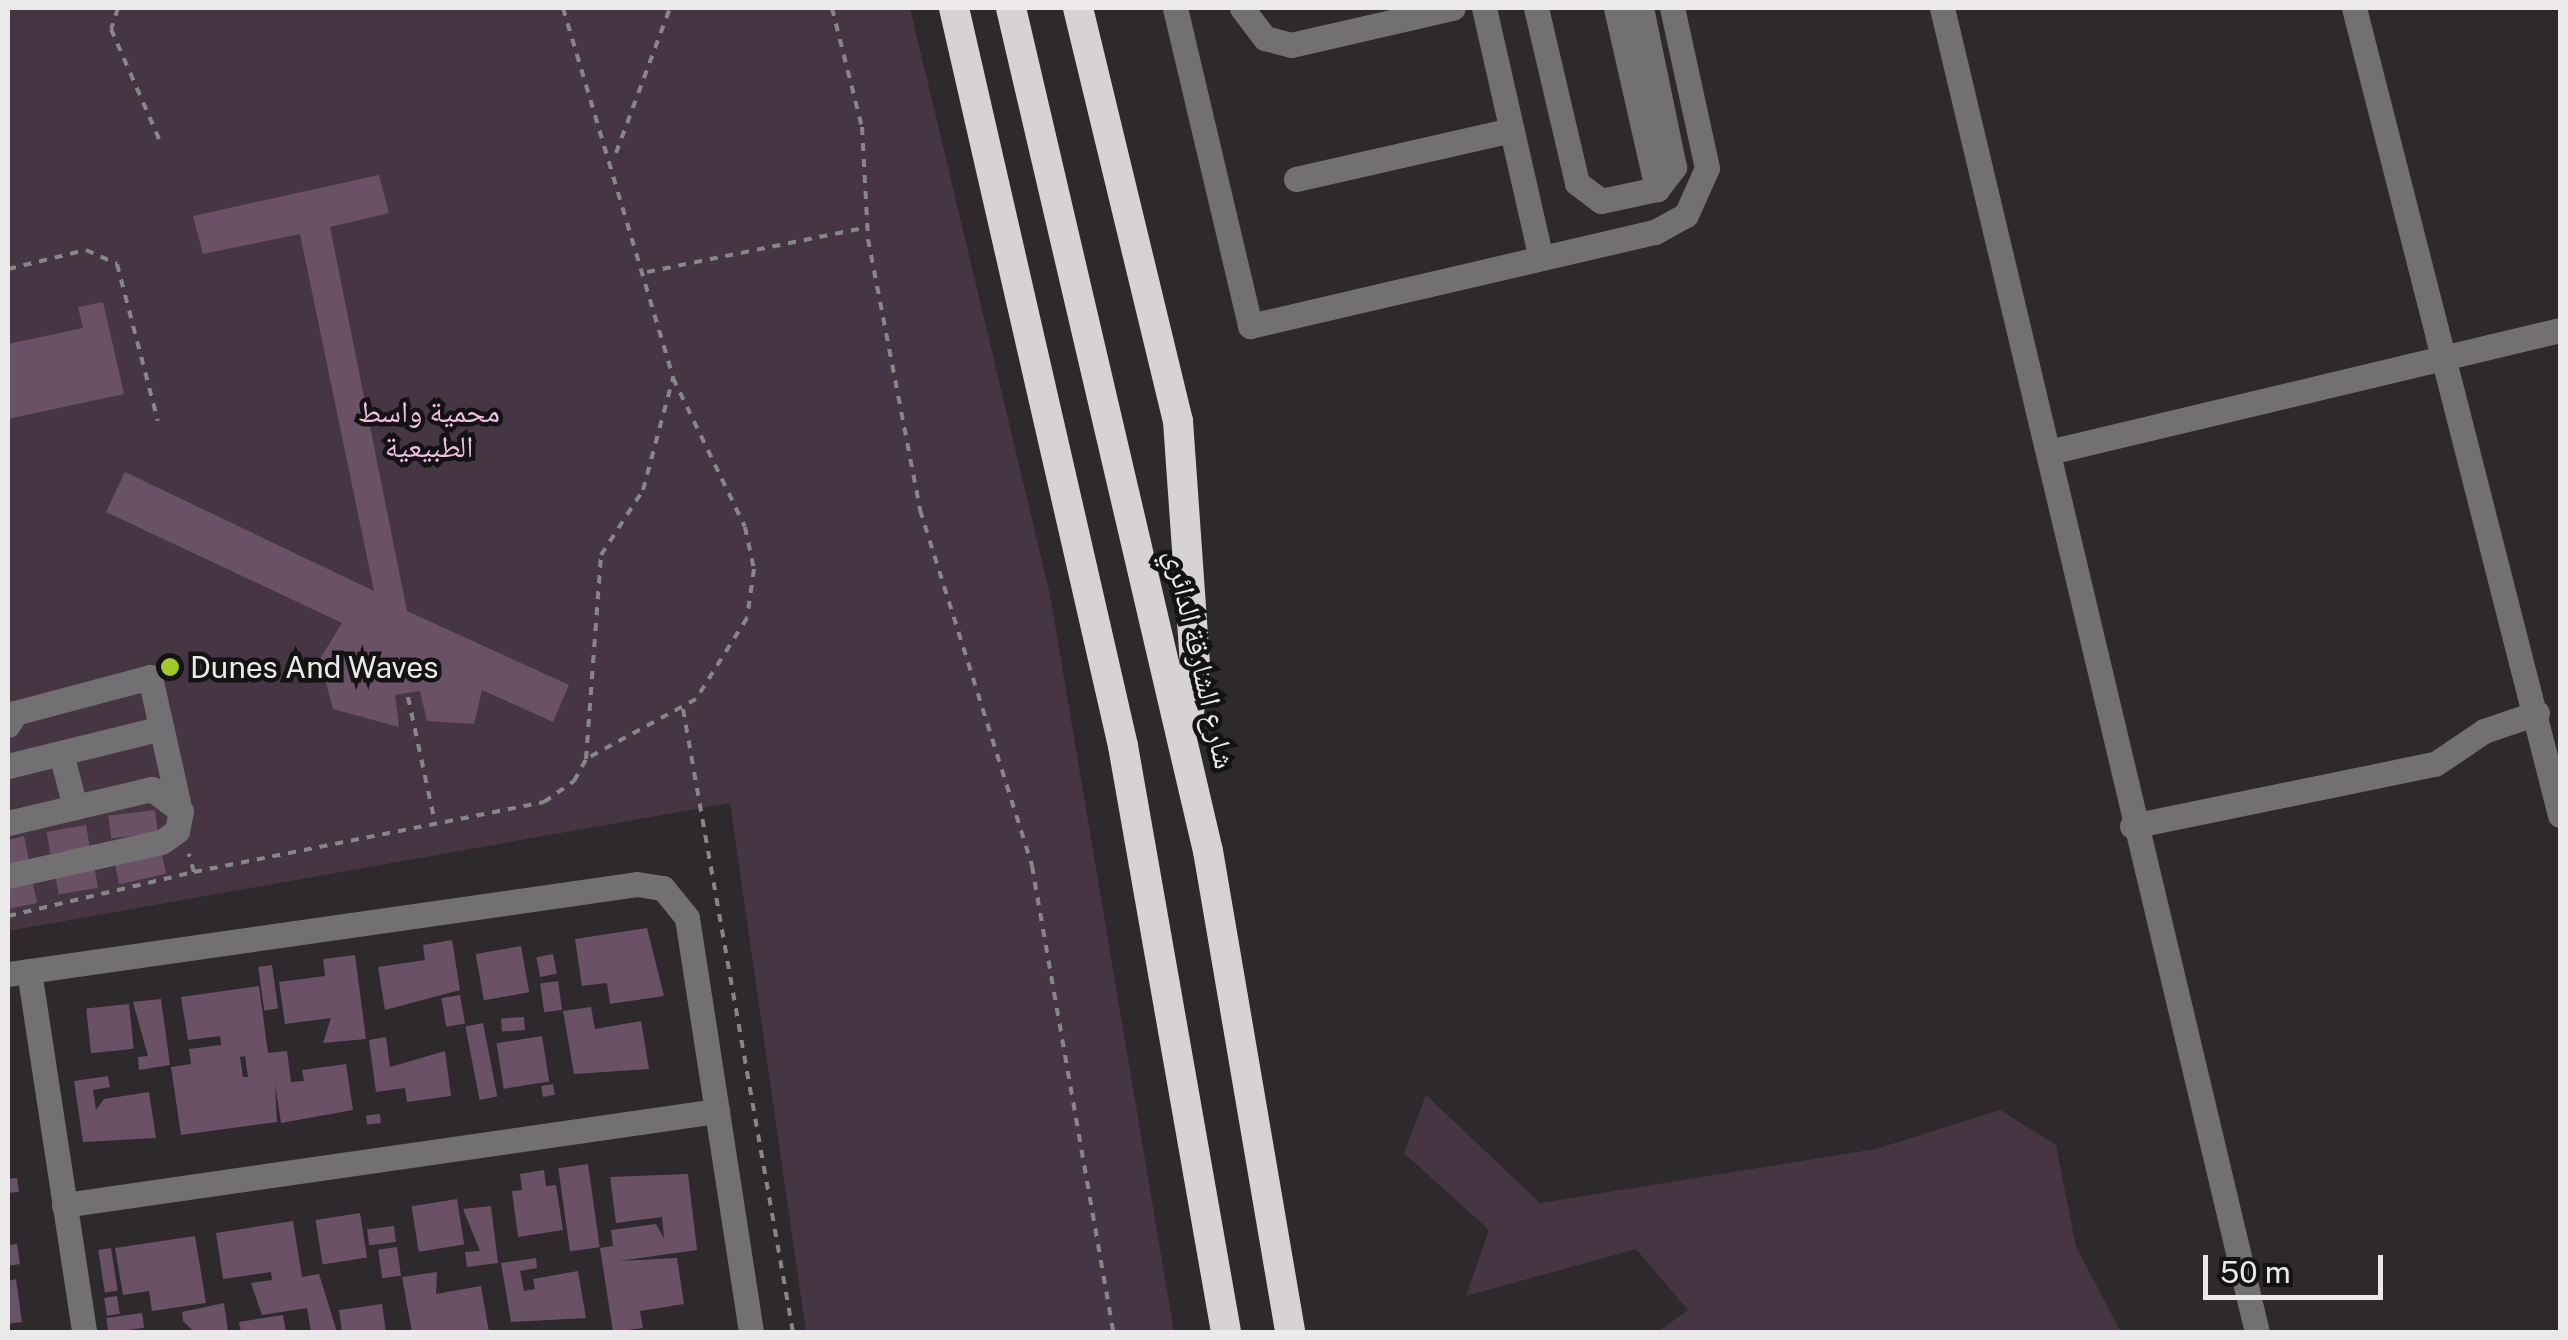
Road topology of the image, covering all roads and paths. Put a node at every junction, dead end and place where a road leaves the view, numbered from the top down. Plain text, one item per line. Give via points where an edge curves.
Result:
1 (118, 8) edge
2 (564, 8) edge
3 (670, 8) edge
4 (832, 8) edge
5 (954, 8) edge
6 (1011, 8) edge
7 (1078, 8) edge
8 (1175, 8) edge
9 (1242, 8) edge
10 (1453, 8) edge
11 (1484, 8) edge
12 (1536, 8) edge
13 (1616, 8) edge
14 (1641, 8) edge
15 (1672, 8) edge
16 (1942, 8) edge
17 (2354, 8) edge
18 (1512, 130) junction
19 (162, 146) dead end
20 (614, 157) junction
21 (1296, 179) dead end
22 (1657, 189) junction
23 (868, 228) junction
24 (1542, 258) junction
25 (8, 269) edge
26 (647, 272) junction
27 (2560, 330) edge
28 (2437, 360) junction
29 (673, 378) junction
30 (158, 420) dead end
31 (2048, 452) junction
32 (408, 697) dead end
33 (683, 709) junction
34 (2537, 714) junction
35 (8, 726) edge
36 (160, 728) junction
37 (1184, 738) junction
38 (61, 753) junction
39 (586, 759) junction
40 (8, 766) edge
41 (75, 807) junction
42 (179, 812) junction
43 (2560, 815) edge
44 (8, 823) edge
45 (435, 823) junction
46 (2132, 826) junction
47 (194, 872) junction
48 (8, 876) edge
49 (8, 916) edge
50 (18, 973) edge
51 (716, 1111) junction
52 (64, 1205) junction
53 (84, 1332) edge
54 (751, 1332) edge
55 (793, 1332) edge
56 (1114, 1332) edge
57 (1226, 1332) edge
58 (1290, 1332) edge
59 (2258, 1332) edge

1 - 19 path via 111,29
2 - 20 path
3 - 20 path
4 - 23 path via 864,139
5 - 57 highway via 1124,746
6 - 37 highway, شارع الشارقة الدائري
7 - 37 highway via 1178,422 1195,666
8 - 24 street via 1250,326
9 - 10 street via 1265,38 1291,45
11 - 18 street
12 - 22 street via 1580,190 1602,201
13 - 22 street
14 - 22 street via 1674,158
15 - 24 street via 1705,150 1697,202 1654,232
16 - 31 street
17 - 28 street
18 - 21 street
18 - 24 street
20 - 26 path
23 - 26 path
23 - 56 path via 920,510 1032,866
25 - 30 path via 75,250 117,264
26 - 29 path
27 - 28 street
28 - 31 street
28 - 34 street
29 - 33 path via 745,527 754,569 746,618
29 - 39 path via 643,490 601,555
31 - 46 street
32 - 45 path
33 - 39 path
33 - 55 path
34 - 43 street
34 - 46 street via 2484,731 2435,764
35 - 36 street via 15,713 150,677
36 - 38 street
36 - 42 street
37 - 58 highway, شارع الشارقة الدائري
38 - 40 street
38 - 41 street
39 - 45 path via 555,797
41 - 42 street via 152,789
41 - 44 street
42 - 47 path
42 - 48 street via 161,842
45 - 47 path
46 - 59 street
47 - 49 path
50 - 51 street via 650,884 674,896 686,918
50 - 52 street
51 - 52 street
51 - 54 street
52 - 53 street

